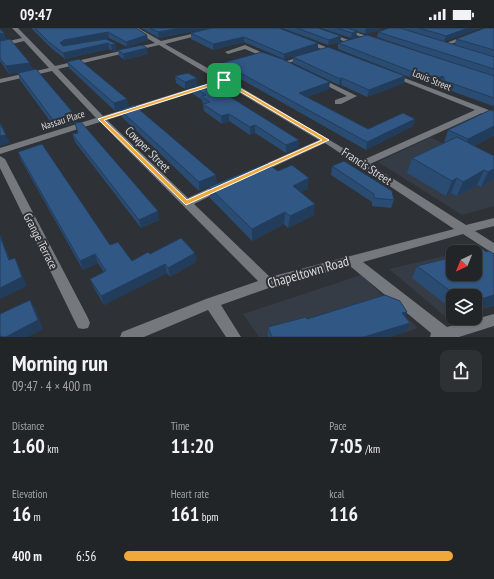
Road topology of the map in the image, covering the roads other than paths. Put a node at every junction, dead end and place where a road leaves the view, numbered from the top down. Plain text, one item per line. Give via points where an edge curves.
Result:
1 (15, 28) edge
2 (134, 28) edge
3 (202, 28) edge
4 (224, 28) edge
5 (311, 28) edge
6 (339, 28) edge
7 (490, 28) edge
8 (209, 31) junction
9 (379, 33) edge
10 (366, 37) junction
11 (300, 39) edge
12 (26, 40) junction
13 (351, 42) junction
14 (381, 42) edge
15 (160, 43) junction
16 (438, 43) edge
17 (0, 44) edge
18 (116, 45) edge
19 (444, 45) junction
20 (456, 48) edge
21 (328, 49) junction
22 (126, 51) junction
23 (228, 52) dead end
24 (341, 55) edge
25 (284, 63) junction
26 (291, 66) edge
27 (53, 68) junction
28 (386, 73) edge
29 (312, 76) edge
30 (0, 80) edge
31 (224, 80) junction
32 (338, 102) dead end
33 (482, 110) junction
34 (494, 115) edge
35 (101, 119) junction
36 (326, 140) junction
37 (0, 151) edge
38 (0, 159) edge
39 (362, 164) junction
40 (249, 174) edge
41 (228, 184) edge
42 (186, 203) junction
43 (494, 222) edge
44 (466, 230) junction
45 (494, 249) edge
46 (352, 260) junction
47 (268, 284) junction
48 (211, 303) junction
49 (494, 320) edge
50 (83, 323) dead end
51 (443, 336) edge
52 (127, 337) edge
53 (234, 337) edge

1 - 12 street, Cowper Street
2 - 15 street, Francis Street
3 - 8 street
4 - 8 street
5 - 13 street
6 - 10 street
7 - 19 street
8 - 15 street
9 - 10 street
10 - 13 street
10 - 14 street
11 - 21 street
12 - 17 street
12 - 27 street, Cowper Street
13 - 21 street
15 - 22 street
15 - 31 street, Francis Street
16 - 19 street
18 - 22 street
19 - 20 street
21 - 24 street
21 - 25 street
22 - 27 street
23 - 25 street via 245,47
25 - 26 street
27 - 30 street
27 - 35 street, Cowper Street
28 - 33 street, Louis Street
29 - 32 street via 353,96
31 - 35 street, Nassau Place
31 - 36 street, Francis Street
33 - 34 street, Louis Street
33 - 39 street
35 - 37 street, Nassau Place
35 - 42 street, Cowper Street
36 - 39 street, Francis Street
36 - 40 street
38 - 50 street, Grange Terrace
39 - 44 street, Francis Street
41 - 42 street
42 - 47 street, Cowper Street
43 - 44 street, Chapeltown Road
44 - 45 street, Francis Street
44 - 46 street, Chapeltown Road
46 - 47 street, Chapeltown Road
46 - 51 street
47 - 48 street, Chapeltown Road
48 - 52 street, Chapeltown Road
48 - 53 street
49 - 51 street

